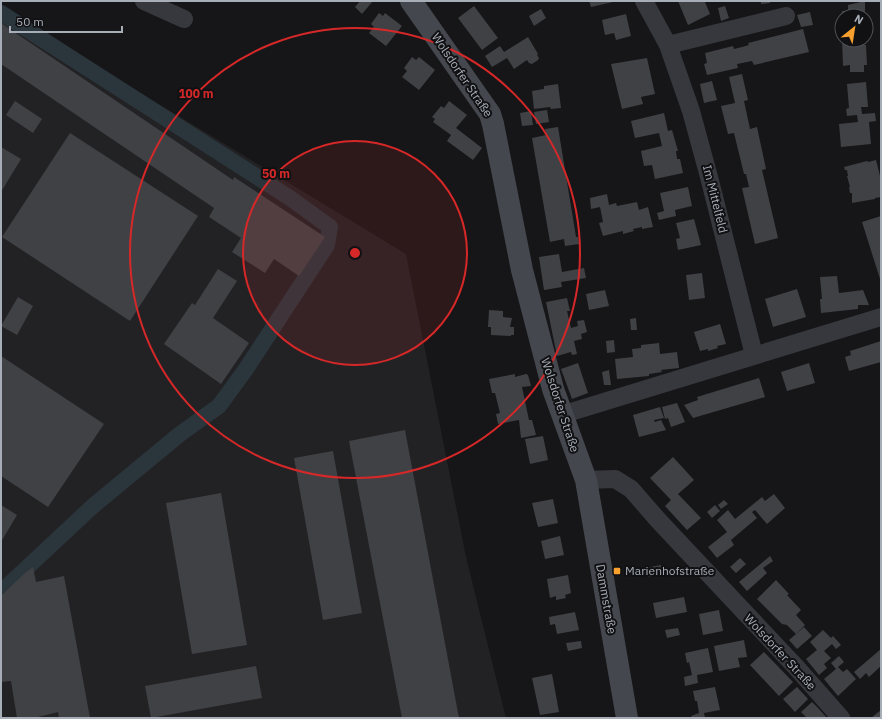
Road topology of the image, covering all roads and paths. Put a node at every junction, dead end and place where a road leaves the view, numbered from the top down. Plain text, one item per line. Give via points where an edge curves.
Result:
1 (144, 1) edge
2 (411, 1) edge
3 (644, 1) edge
4 (786, 16) dead end
5 (184, 19) dead end
6 (668, 45) junction
7 (881, 317) edge
8 (754, 355) junction
9 (561, 415) junction
10 (586, 480) junction
11 (627, 718) edge
12 (841, 718) edge

1 - 5 street
2 - 9 street, Wolsdorfer Straße via 490,114 522,270
3 - 6 street, Im Mittelfeld
4 - 6 street
6 - 8 street, Im Mittelfeld via 701,148
7 - 8 street
8 - 9 street
9 - 10 street, Wolsdorfer Straße
10 - 11 street, Dammstraße
10 - 12 street, Wolsdorfer Straße via 615,479 631,488

